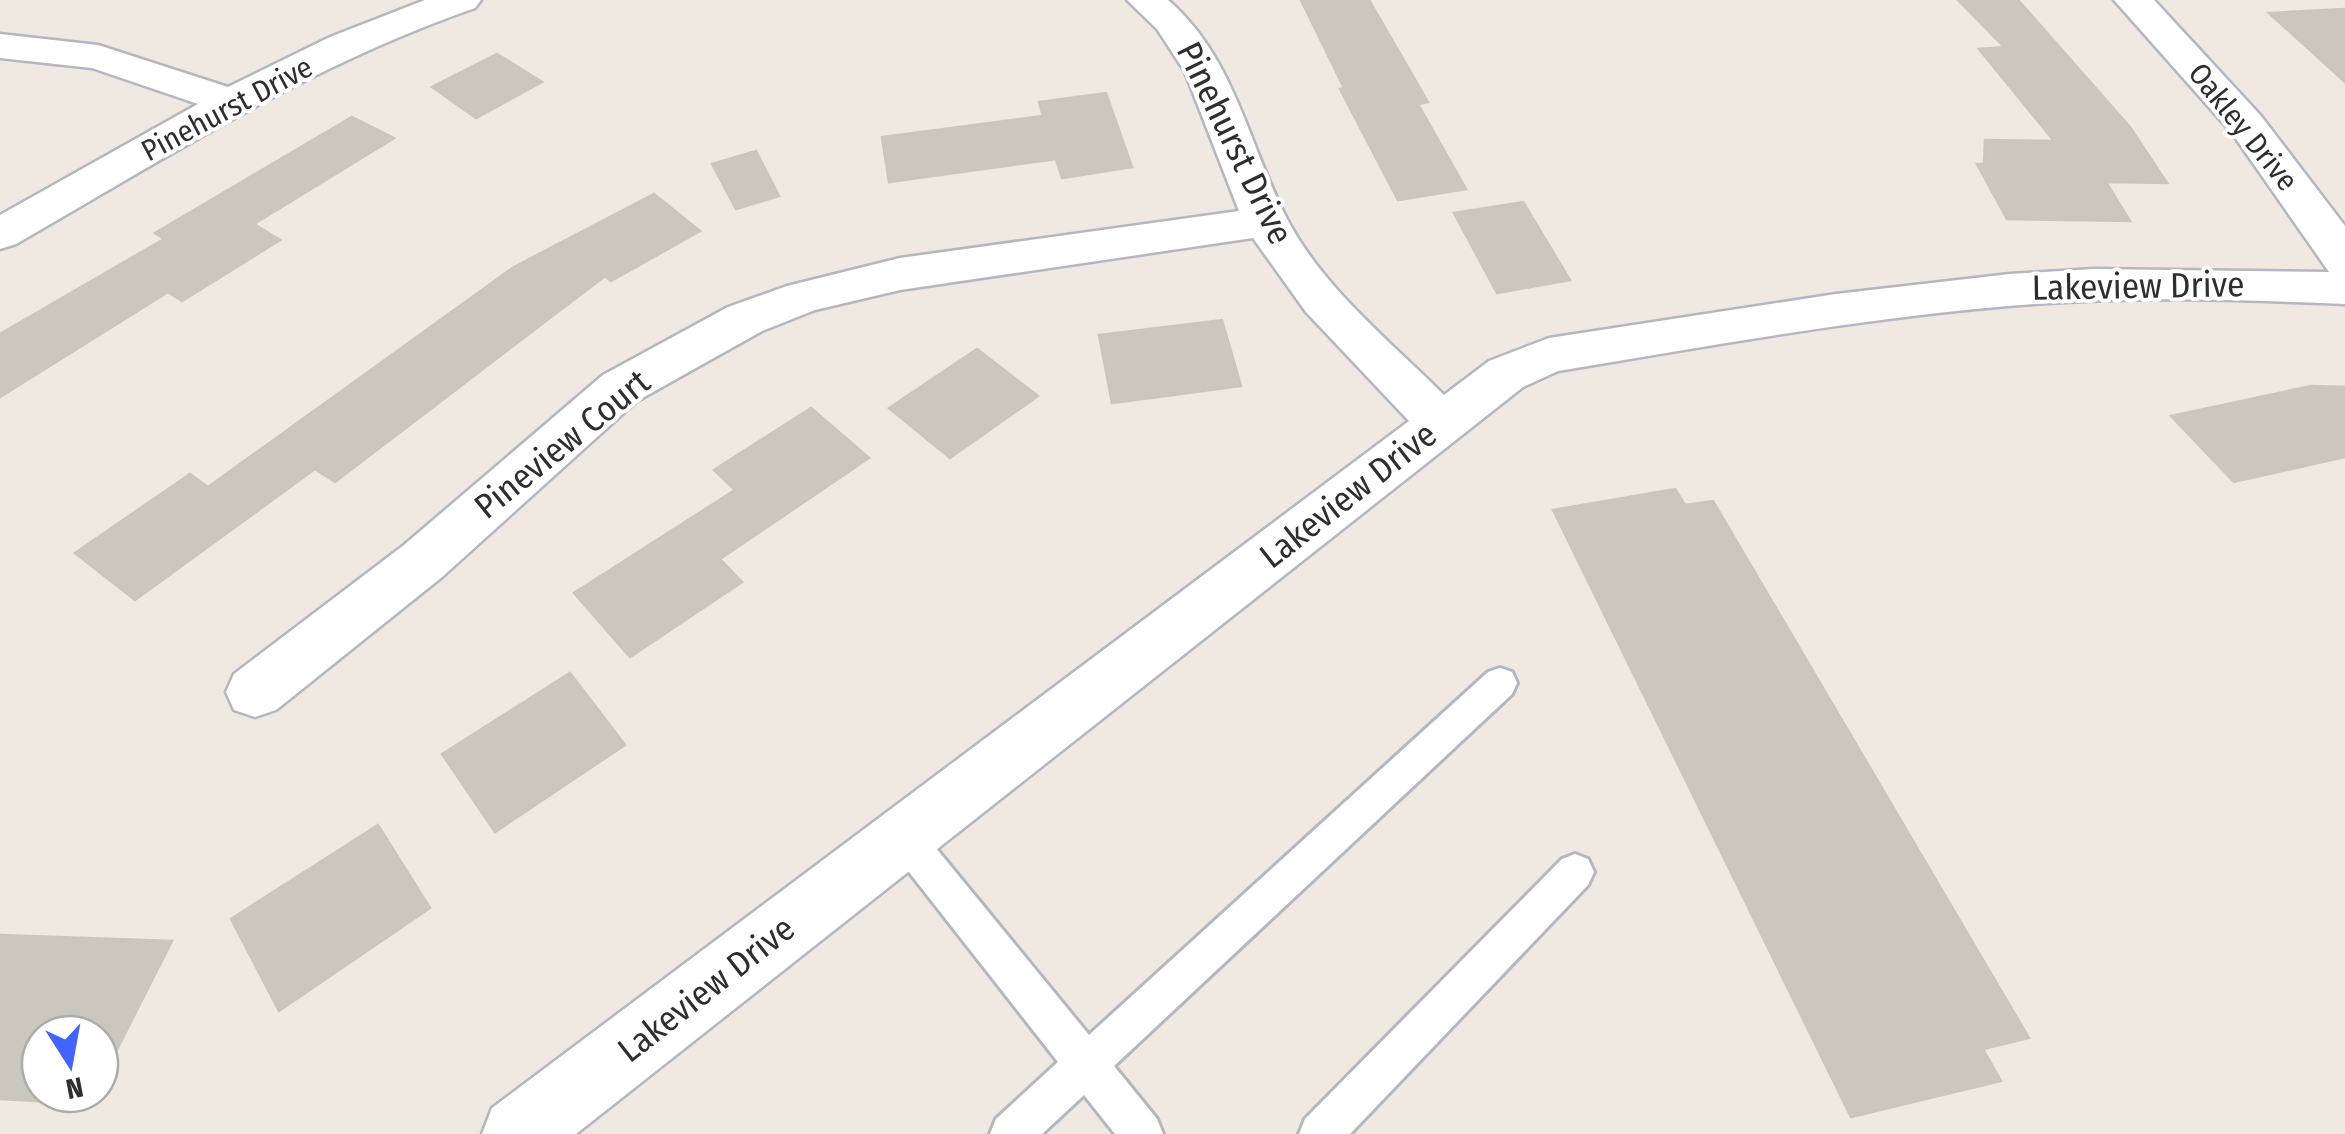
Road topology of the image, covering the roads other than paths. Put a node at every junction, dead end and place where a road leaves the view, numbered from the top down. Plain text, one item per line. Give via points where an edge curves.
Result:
1 (462, 0) edge
2 (1146, 0) edge
3 (2134, 0) edge
4 (0, 46) edge
5 (234, 102) junction
6 (1266, 222) junction
7 (0, 234) edge
8 (2345, 261) edge
9 (2345, 288) edge
10 (1442, 423) junction
11 (1500, 683) dead end
12 (255, 692) dead end
13 (904, 837) junction
14 (1575, 872) dead end
15 (1085, 1066) junction
16 (518, 1134) edge
17 (1011, 1134) edge
18 (1142, 1134) edge
19 (1320, 1134) edge

1 - 5 street, Pinehurst Drive via 370,32
2 - 6 street, Pinehurst Drive via 1194,47
3 - 8 street, Oakley Drive via 2221,96
4 - 5 street via 98,57
5 - 7 street, Pinehurst Drive
6 - 10 street, Pinehurst Drive via 1320,298
6 - 12 street, Pineview Court via 900,274 745,320 620,388 423,561
9 - 10 street, Lakeview Drive via 2163,283 1874,304 1549,355 1506,374
10 - 13 street, Lakeview Drive
11 - 15 lane
13 - 15 lane
13 - 16 street, Lakeview Drive
14 - 19 lane
15 - 17 lane
15 - 18 lane

